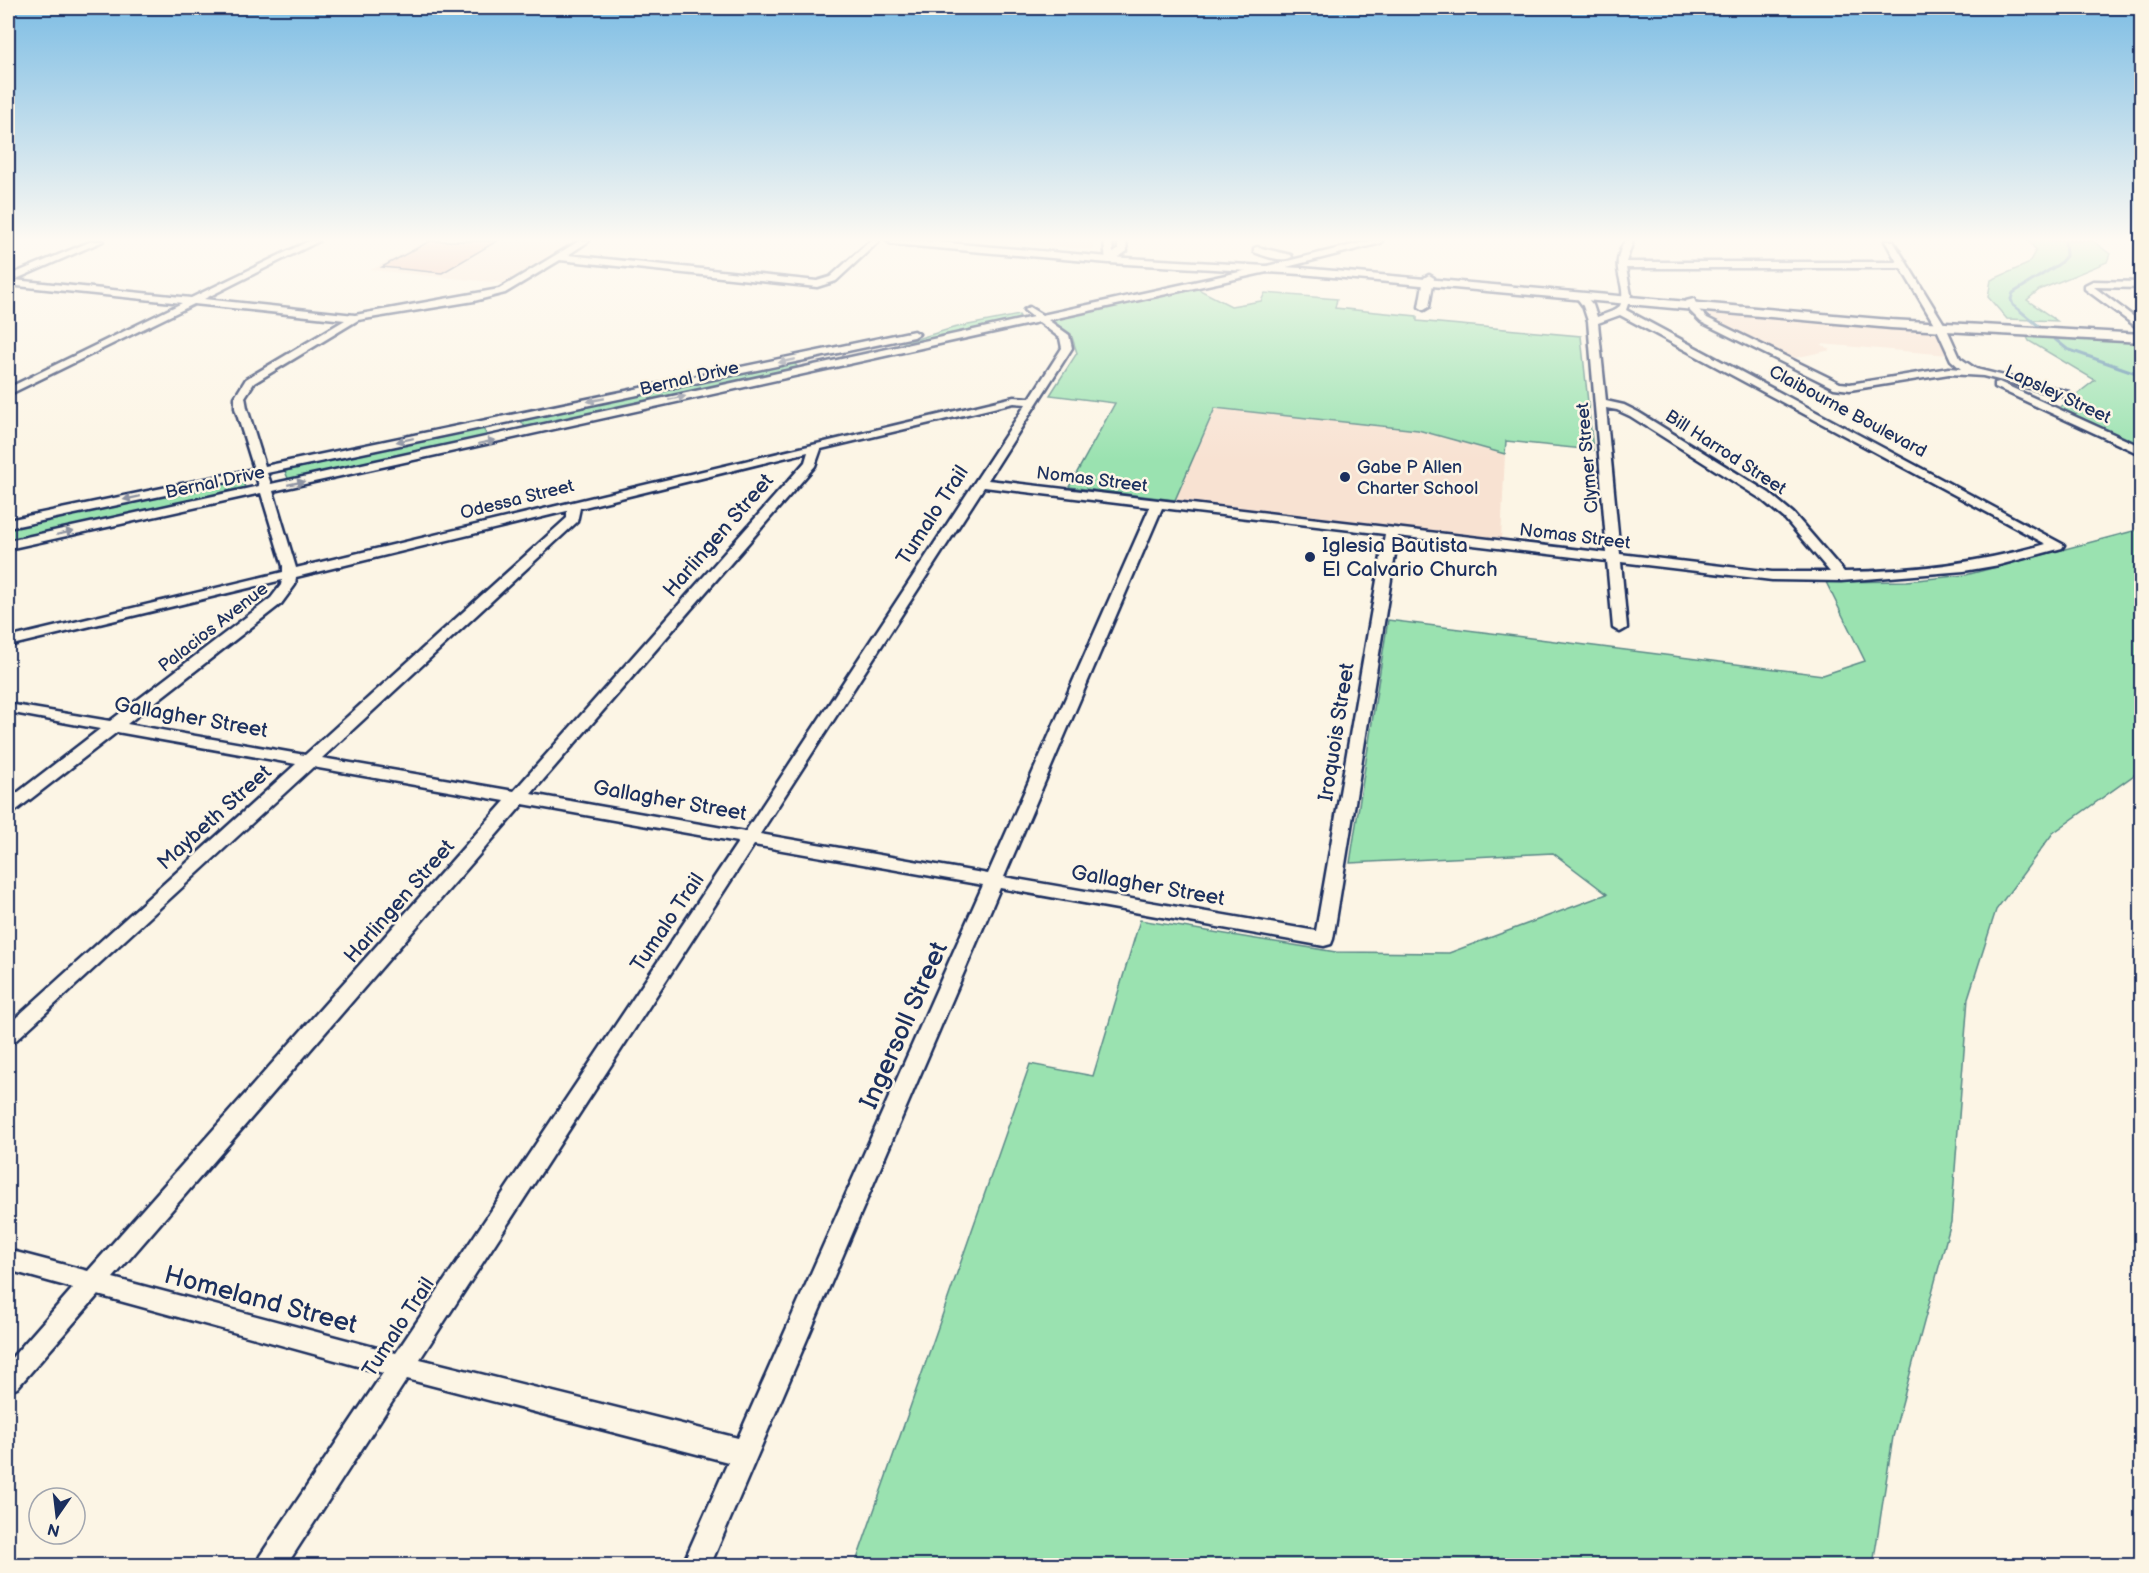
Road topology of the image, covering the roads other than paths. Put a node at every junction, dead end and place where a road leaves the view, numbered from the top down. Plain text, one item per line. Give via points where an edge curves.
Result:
1 (167, 314) edge
2 (318, 314) edge
3 (376, 314) edge
4 (1032, 314) edge
5 (1032, 314) edge
6 (1034, 314) edge
7 (1591, 314) edge
8 (1604, 314) edge
9 (1644, 314) edge
10 (1700, 314) edge
11 (1821, 314) edge
12 (1933, 314) edge
13 (2123, 314) edge
14 (355, 318) junction
15 (1593, 321) junction
16 (1939, 324) junction
17 (2062, 328) junction
18 (2142, 329) edge
19 (931, 331) junction
20 (2142, 338) edge
21 (898, 349) junction
22 (809, 356) junction
23 (823, 367) junction
24 (1971, 371) junction
25 (8, 392) edge
26 (2065, 394) dead end
27 (1032, 401) junction
28 (1601, 404) junction
29 (501, 419) junction
30 (510, 437) junction
31 (816, 447) junction
32 (2142, 452) edge
33 (262, 470) junction
34 (980, 483) junction
35 (268, 489) junction
36 (574, 505) junction
37 (1157, 505) junction
38 (8, 524) edge
39 (1392, 533) junction
40 (8, 545) edge
41 (2057, 545) joint
42 (1615, 559) junction
43 (290, 575) junction
44 (1841, 577) junction
45 (1620, 628) dead end
46 (9, 642) edge
47 (8, 708) edge
48 (115, 726) junction
49 (309, 761) junction
50 (520, 797) junction
51 (8, 808) edge
52 (750, 837) junction
53 (995, 880) junction
54 (1324, 939) joint
55 (8, 1036) edge
56 (8, 1260) edge
57 (92, 1283) junction
58 (399, 1366) junction
59 (8, 1380) edge
60 (745, 1454) junction
61 (270, 1566) edge
62 (696, 1566) edge

1 - 25 street
2 - 14 street
3 - 14 street, Palacios Avenue
4 - 19 street, Bernal Drive
5 - 21 street, Bernal Drive
6 - 27 street, Tumalo Trail via 1065,337 1067,348
7 - 15 street, Clymer Street
8 - 15 street
9 - 41 street, Claibourne Boulevard
10 - 24 street, Claibourne Boulevard via 1704,320 1841,387
11 - 16 main road
12 - 16 street, Lapsley Street
13 - 18 street
14 - 33 street, Palacios Avenue via 266,370 244,388 241,408
15 - 28 street, Clymer Street
16 - 17 main road
16 - 24 street, Lapsley Street via 1956,360
17 - 18 main road
17 - 20 main road
19 - 21 street via 902,341 896,346
19 - 22 street, Bernal Drive
21 - 23 street, Bernal Drive
22 - 23 street
22 -> 29 street, Bernal Drive
30 -> 23 street, Bernal Drive
24 - 26 street
24 - 32 street, Lapsley Street
27 - 31 street, Odessa Street via 1014,400
27 - 34 street, Tumalo Trail
28 - 42 street, Clymer Street
28 - 44 street, Bill Harrod Street via 1634,414 1743,480 1789,516
29 - 30 street
29 -> 33 street, Bernal Drive
35 -> 30 street, Bernal Drive
31 - 36 street, Odessa Street
31 - 50 street, Harlingen Street via 811,463
33 - 35 street, Palacios Avenue
33 -> 38 street, Bernal Drive
34 - 37 street, Nomas Street
34 - 52 street, Tumalo Trail
40 -> 35 street, Bernal Drive
35 - 43 street, Palacios Avenue via 291,566
36 - 43 street, Odessa Street
36 - 49 street, Maybeth Street via 573,519
37 - 39 street, Nomas Street
37 - 53 street, Ingersoll Street
39 - 42 street, Nomas Street
39 - 54 street, Iroquois Street
41 - 44 street, Nomas Street via 1992,562
42 - 44 street, Nomas Street via 1772,576
42 - 45 street, Clymer Street
43 - 46 street, Odessa Street
43 - 48 street, Palacios Avenue via 276,601
47 - 48 street, Gallagher Street
48 - 49 street, Gallagher Street
48 - 51 street, Palacios Avenue
49 - 50 street, Gallagher Street
49 - 55 street, Maybeth Street
50 - 52 street, Gallagher Street
50 - 57 street, Harlingen Street
52 - 53 street, Gallagher Street
52 - 58 street, Tumalo Trail
53 - 54 street, Gallagher Street
53 - 60 street, Ingersoll Street
56 - 57 street, Homeland Street
57 - 58 street, Homeland Street
57 - 59 street, Harlingen Street
58 - 60 street, Homeland Street
58 - 61 street, Tumalo Trail
60 - 62 street, Ingersoll Street

